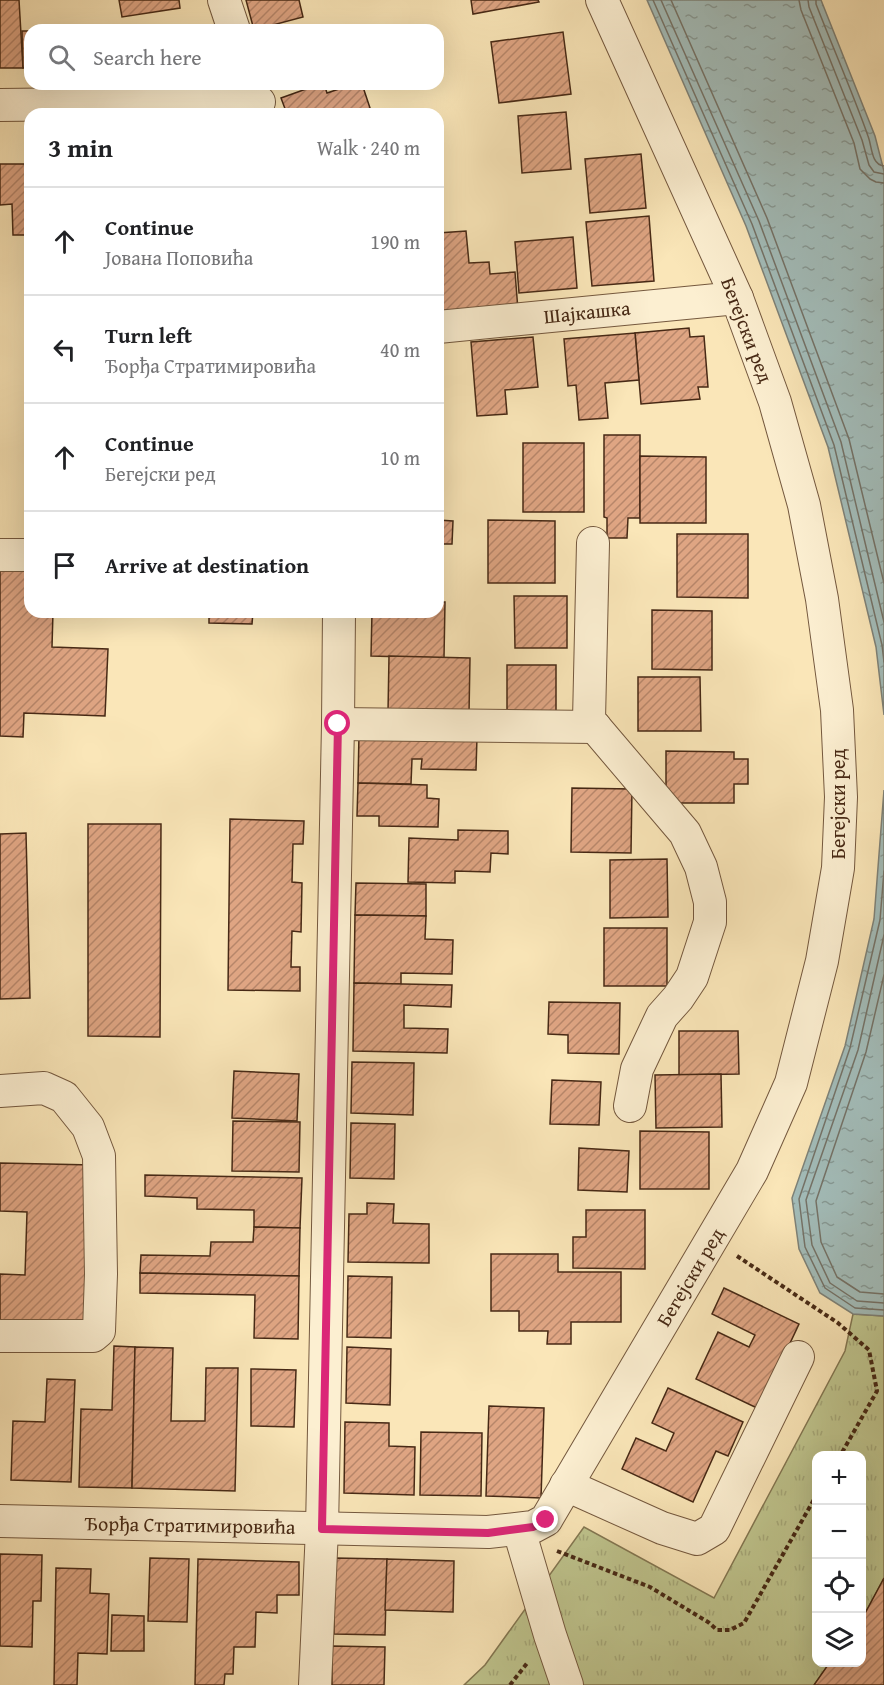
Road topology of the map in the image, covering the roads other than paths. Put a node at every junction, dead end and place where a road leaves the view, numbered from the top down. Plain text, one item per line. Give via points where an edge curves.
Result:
1 (224, 0) edge
2 (602, 0) edge
3 (232, 24) edge
4 (258, 100) edge
5 (0, 105) edge
6 (737, 298) junction
7 (444, 326) edge
8 (592, 543) dead end
9 (0, 555) edge
10 (24, 555) edge
11 (339, 618) edge
12 (338, 724) junction
13 (595, 727) junction
14 (0, 1091) edge
15 (630, 1106) dead end
16 (0, 1336) edge
17 (798, 1357) dead end
18 (566, 1485) junction
19 (0, 1521) edge
20 (322, 1529) junction
21 (526, 1529) junction
22 (315, 1685) edge
23 (567, 1685) edge

1 - 3 street
2 - 6 street, Бегејски ред
4 - 5 street
6 - 7 street, Шајкашка
6 - 18 street, Бегејски ред via 775,402 801,493 822,599 837,710 842,797 838,868 822,961 791,1083 752,1171
8 - 13 street via 589,720
9 - 10 street
11 - 12 street
12 - 13 street
12 - 20 street
13 - 15 street via 685,833 701,867 710,902 710,922 692,977 662,1016 638,1069
14 - 16 street via 44,1088 64,1097 88,1127 99,1156 101,1274 99,1331 93,1336
17 - 18 street via 714,1528 697,1539 662,1528
18 - 21 street, Бегејски ред via 546,1520
19 - 20 street, Ђорђа Стратимировића
20 - 21 street, Ђорђа Стратимировића via 488,1533
20 - 22 street
21 - 23 street via 550,1635

